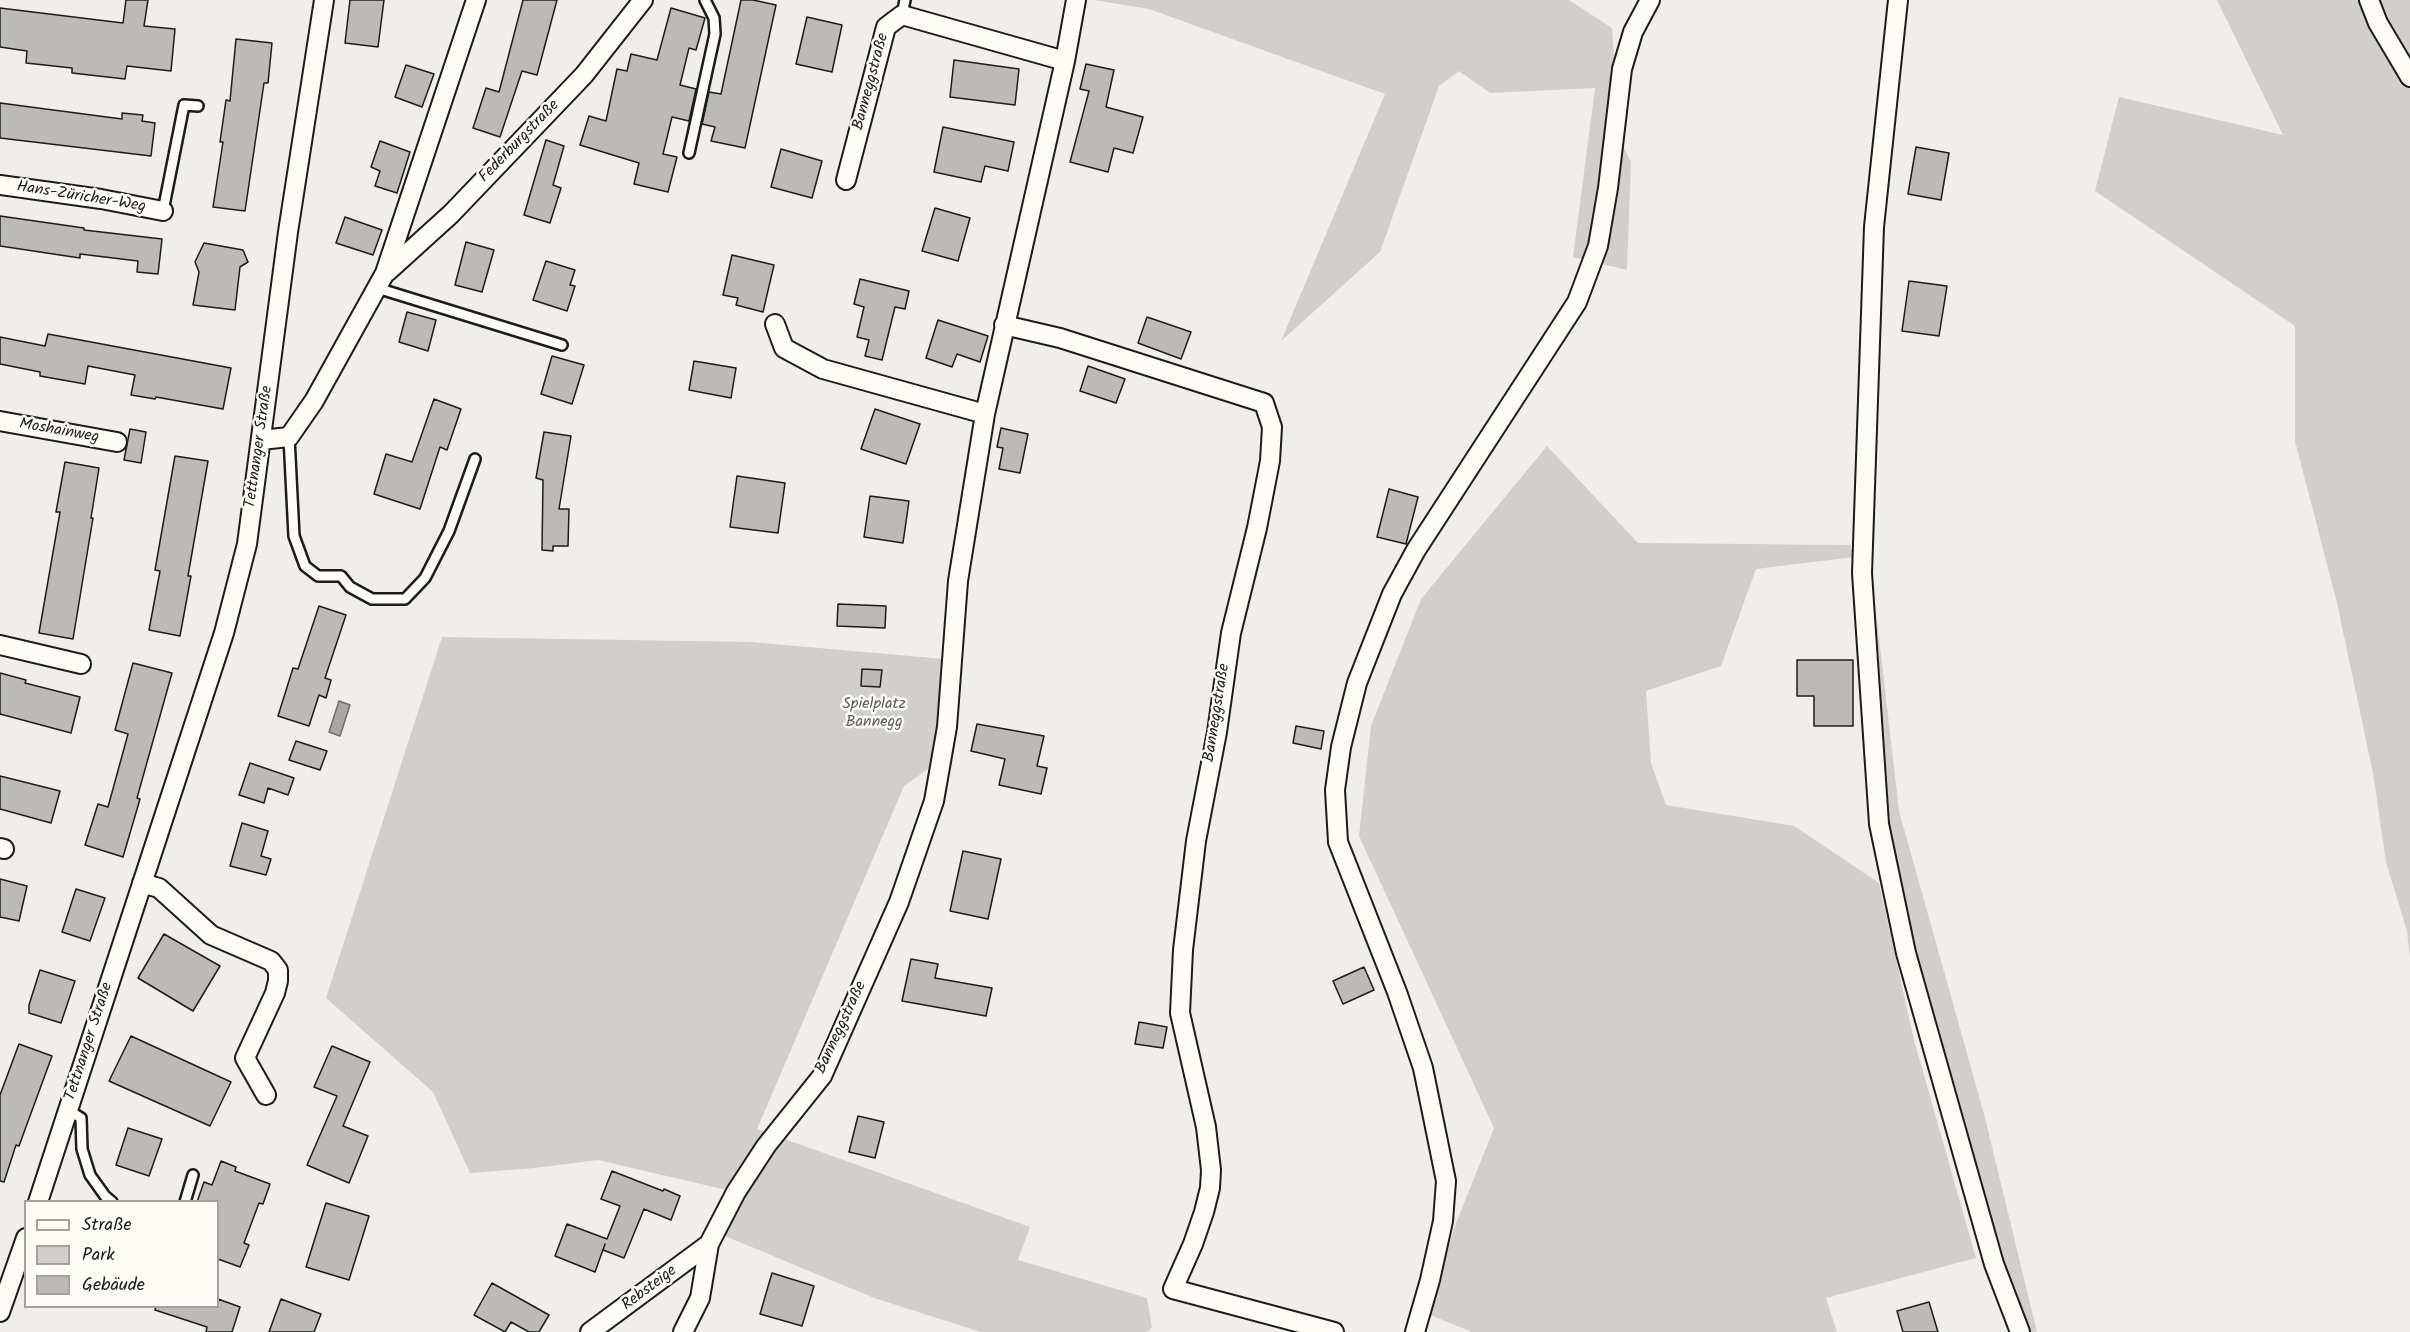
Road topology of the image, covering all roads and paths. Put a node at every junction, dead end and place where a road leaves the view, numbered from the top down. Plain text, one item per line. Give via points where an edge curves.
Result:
1 (324, 0) edge
2 (476, 0) edge
3 (643, 0) edge
4 (705, 0) edge
5 (1076, 0) edge
6 (1650, 0) edge
7 (1898, 0) edge
8 (2369, 0) edge
9 (903, 7) edge
10 (1065, 61) junction
11 (2410, 76) edge
12 (198, 106) dead end
13 (688, 153) dead end
14 (846, 180) dead end
15 (0, 185) edge
16 (163, 211) joint
17 (381, 281) junction
18 (775, 324) dead end
19 (1004, 325) junction
20 (562, 345) dead end
21 (985, 414) junction
22 (0, 421) edge
23 (289, 437) junction
24 (261, 440) junction
25 (117, 442) dead end
26 (475, 459) dead end
27 (0, 645) edge
28 (81, 664) dead end
29 (142, 883) junction
30 (266, 1095) dead end
31 (68, 1110) junction
32 (193, 1175) dead end
33 (39, 1200) edge
34 (110, 1200) edge
35 (186, 1200) edge
36 (24, 1244) edge
37 (709, 1244) junction
38 (0, 1312) edge
39 (590, 1332) edge
40 (683, 1332) edge
41 (1334, 1332) edge
42 (1415, 1332) edge
43 (2020, 1332) edge

1 - 24 street, Tettnanger Straße
2 - 17 street, Federburgstraße
3 - 17 street, Federburgstraße via 584,75
4 - 13 lane via 714,18 715,34
5 - 10 street, Banneggstraße
6 - 42 street via 1633,32 1622,69 1598,246 1577,303 1416,550 1392,594 1357,683 1341,747 1335,790 1338,842 1423,1068 1446,1181 1443,1221
7 - 43 street via 1874,227 1862,573 1879,824 1906,953 1994,1264
8 - 11 street
9 - 10 street, Banneggstraße
9 - 14 street, Banneggstraße via 886,27
10 - 19 street, Banneggstraße
12 - 16 lane via 184,105
15 - 16 street, Hans-Züricher-Weg
17 - 20 lane
17 - 23 street, Federburgstraße via 314,401
18 - 21 street via 784,348 824,369
19 - 21 street, Banneggstraße
19 - 41 street, Banneggstraße via 1060,338 1264,404 1272,427 1270,461 1257,528 1231,633 1196,841 1186,928 1180,1013 1206,1127 1211,1170 1204,1212 1173,1289
21 - 37 street, Banneggstraße via 958,581 947,727 934,801 899,902 822,1076 760,1155
22 - 25 street, Moshainweg
23 - 24 street
23 - 26 lane, Tettnanger Straße via 294,536 305,566 318,576 341,576 372,599 405,599 425,578
24 - 29 street, Tettnanger Straße via 247,544 224,633
27 - 28 street
29 - 30 street via 159,888 211,935 271,961 278,970 275,993 245,1058
29 - 31 street, Tettnanger Straße
31 - 33 street, Tettnanger Straße
31 - 34 lane via 81,1118 82,1149 90,1175
32 - 35 lane
36 - 38 street
37 - 39 street, Rebsteige
37 - 40 street, Banneggstraße via 700,1299

